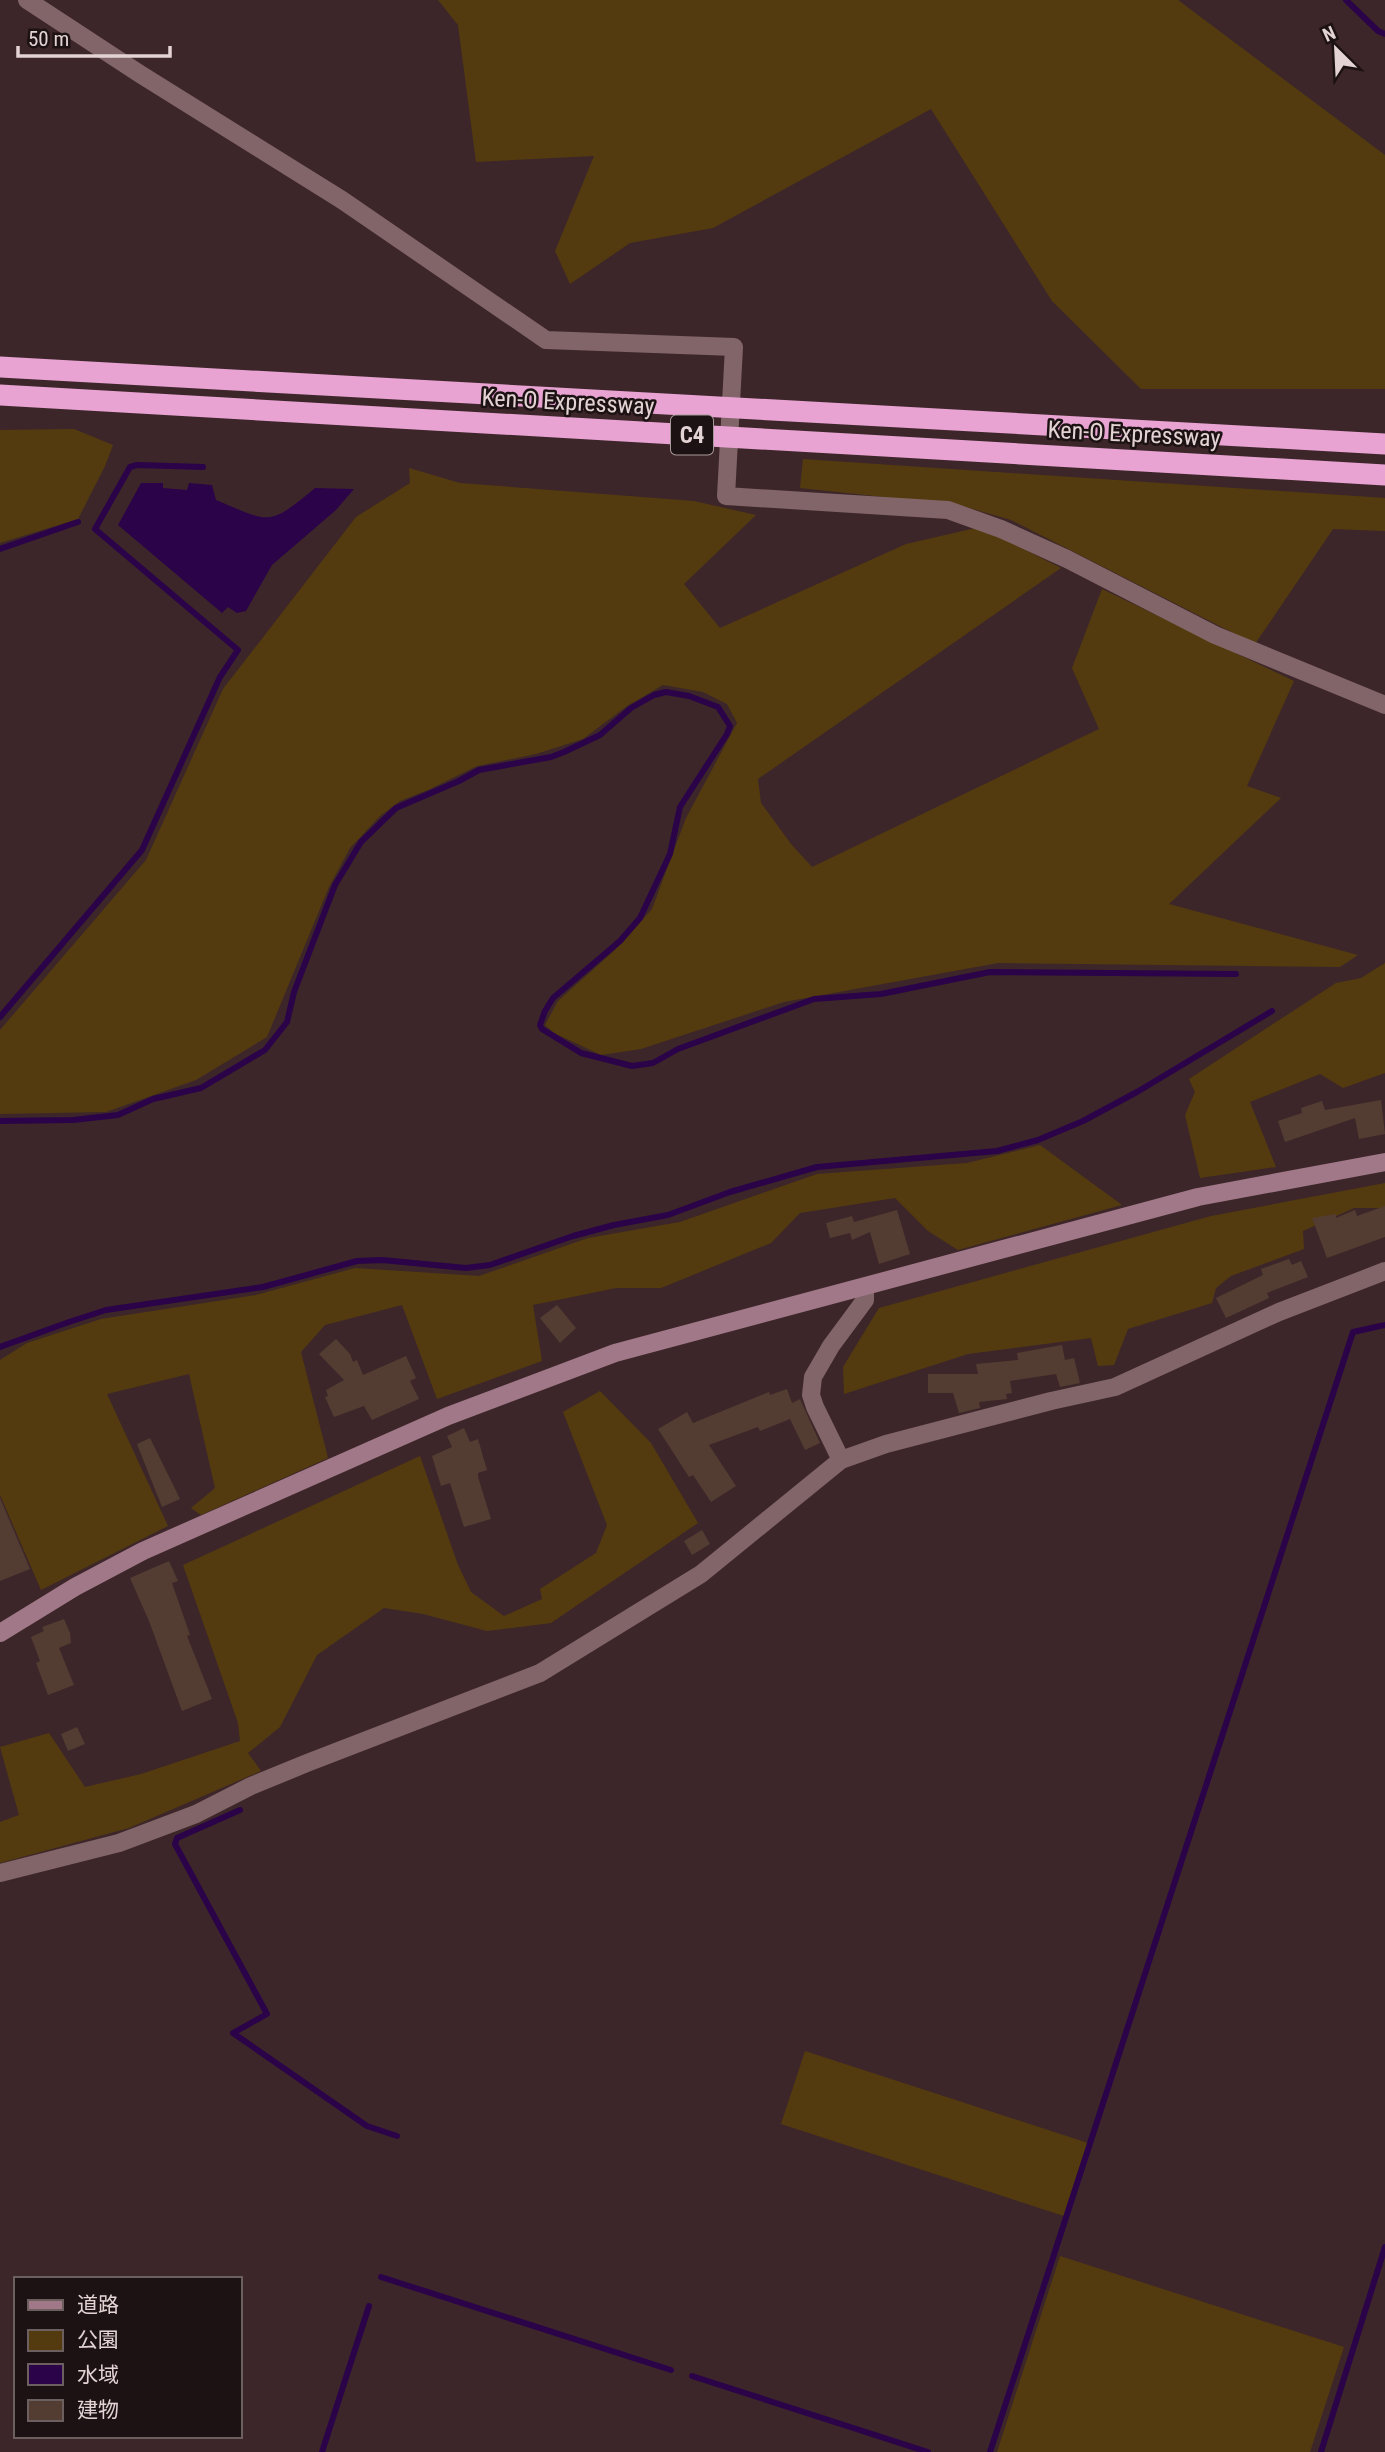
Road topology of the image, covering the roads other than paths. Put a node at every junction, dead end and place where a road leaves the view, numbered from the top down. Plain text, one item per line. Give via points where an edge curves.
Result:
1 (27, 0) edge
2 (0, 367) edge
3 (0, 396) edge
4 (1385, 444) edge
5 (1385, 475) edge
6 (1385, 705) edge
7 (1385, 1162) edge
8 (1385, 1271) edge
9 (865, 1287) junction
10 (841, 1460) junction
11 (0, 1633) edge
12 (0, 1873) edge

1 - 6 street via 342,200 546,340 734,347 726,496 948,510 1068,559 1214,635
2 - 4 highway, Ken-O Expressway / C4
3 - 5 highway, Ken-O Expressway / C4
7 - 9 street via 1198,1196
8 - 10 street via 1279,1312 1115,1387 911,1437
9 - 10 street via 866,1300 813,1377 815,1407
9 - 11 street via 615,1353 448,1416 144,1551
10 - 12 street via 701,1574 540,1673 307,1763 119,1843

